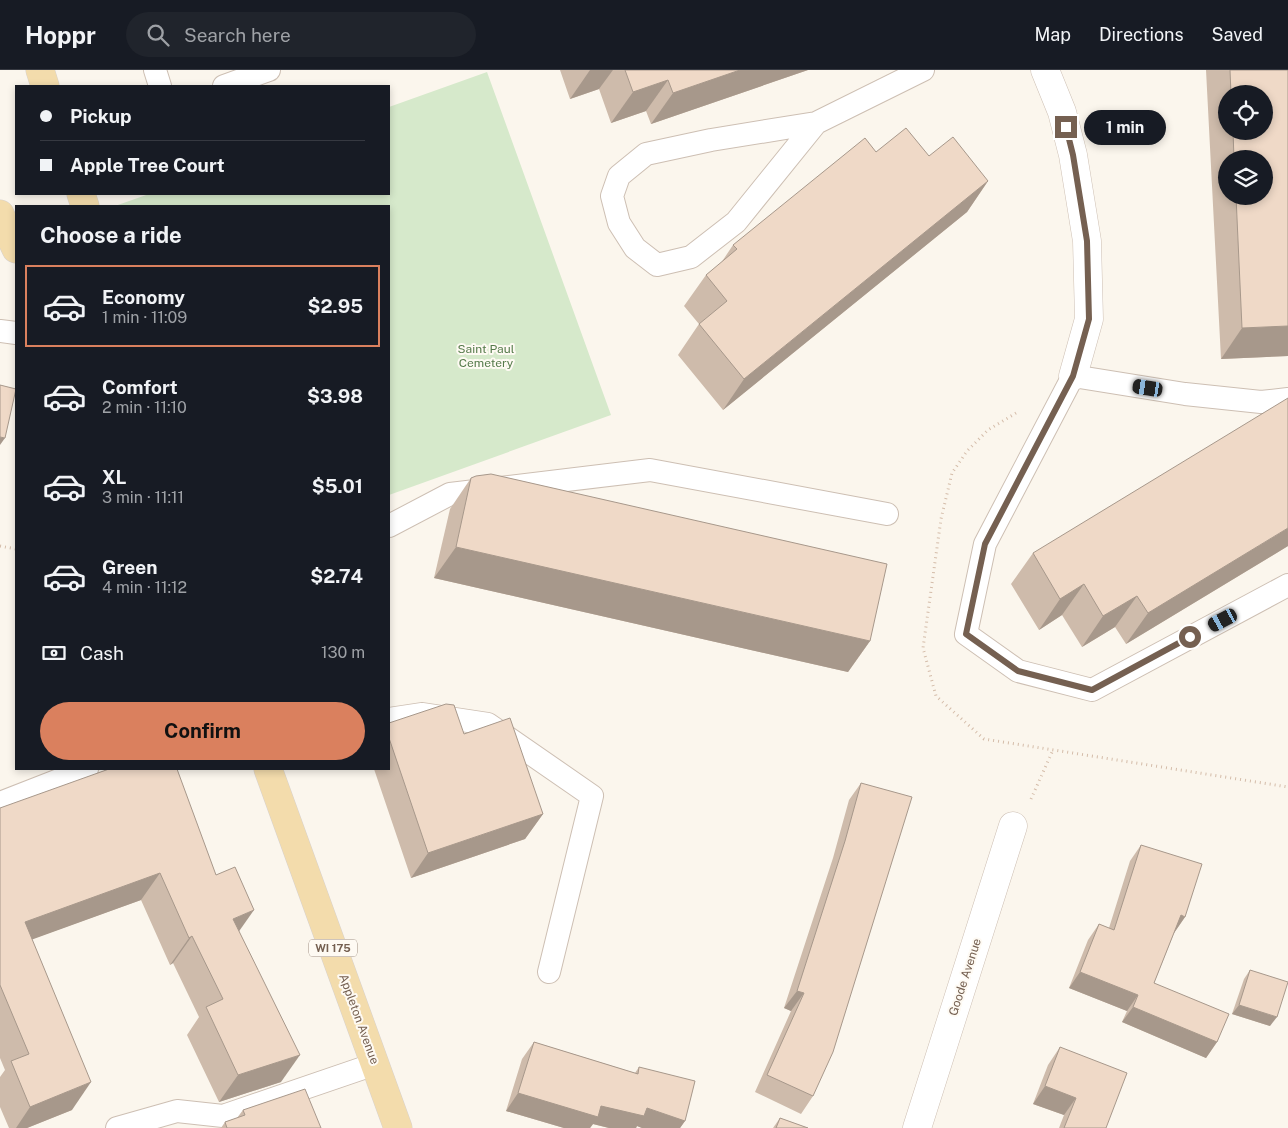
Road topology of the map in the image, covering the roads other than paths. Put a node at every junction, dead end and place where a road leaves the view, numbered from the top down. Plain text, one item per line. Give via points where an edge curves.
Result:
1 (40, 70) edge
2 (155, 70) edge
3 (269, 70) edge
4 (923, 70) edge
5 (1045, 70) edge
6 (45, 85) edge
7 (160, 85) edge
8 (227, 85) edge
9 (816, 123) junction
10 (0, 214) edge
11 (15, 248) edge
12 (0, 331) edge
13 (15, 333) edge
14 (1073, 376) junction
15 (1288, 399) edge
16 (887, 514) dead end
17 (390, 525) edge
18 (1288, 584) edge
19 (390, 719) edge
20 (85, 770) edge
21 (268, 770) edge
22 (0, 803) edge
23 (1013, 826) road end
24 (549, 972) dead end
25 (375, 1064) junction
26 (117, 1128) edge
27 (398, 1128) edge
28 (918, 1128) edge

1 - 6 main road
2 - 7 lane
3 - 8 lane
4 - 9 lane
5 - 14 street via 1062,112 1073,155 1087,241 1089,319
9 - 9 lane via 736,222 691,257 657,265 635,248 619,223 612,196 619,176 646,154
10 - 11 main road
12 - 13 lane
14 - 15 lane via 1185,394 1261,402
14 - 18 lane via 985,544 966,634 1018,671 1092,690
16 - 17 lane via 650,470 450,494
19 - 24 lane via 422,714 488,724 592,796
20 - 22 lane
21 - 25 main road, Appleton Avenue / WI 175
23 - 28 street, Goode Avenue
25 - 26 lane via 223,1116 177,1111
25 - 27 main road, Appleton Avenue / WI 175

